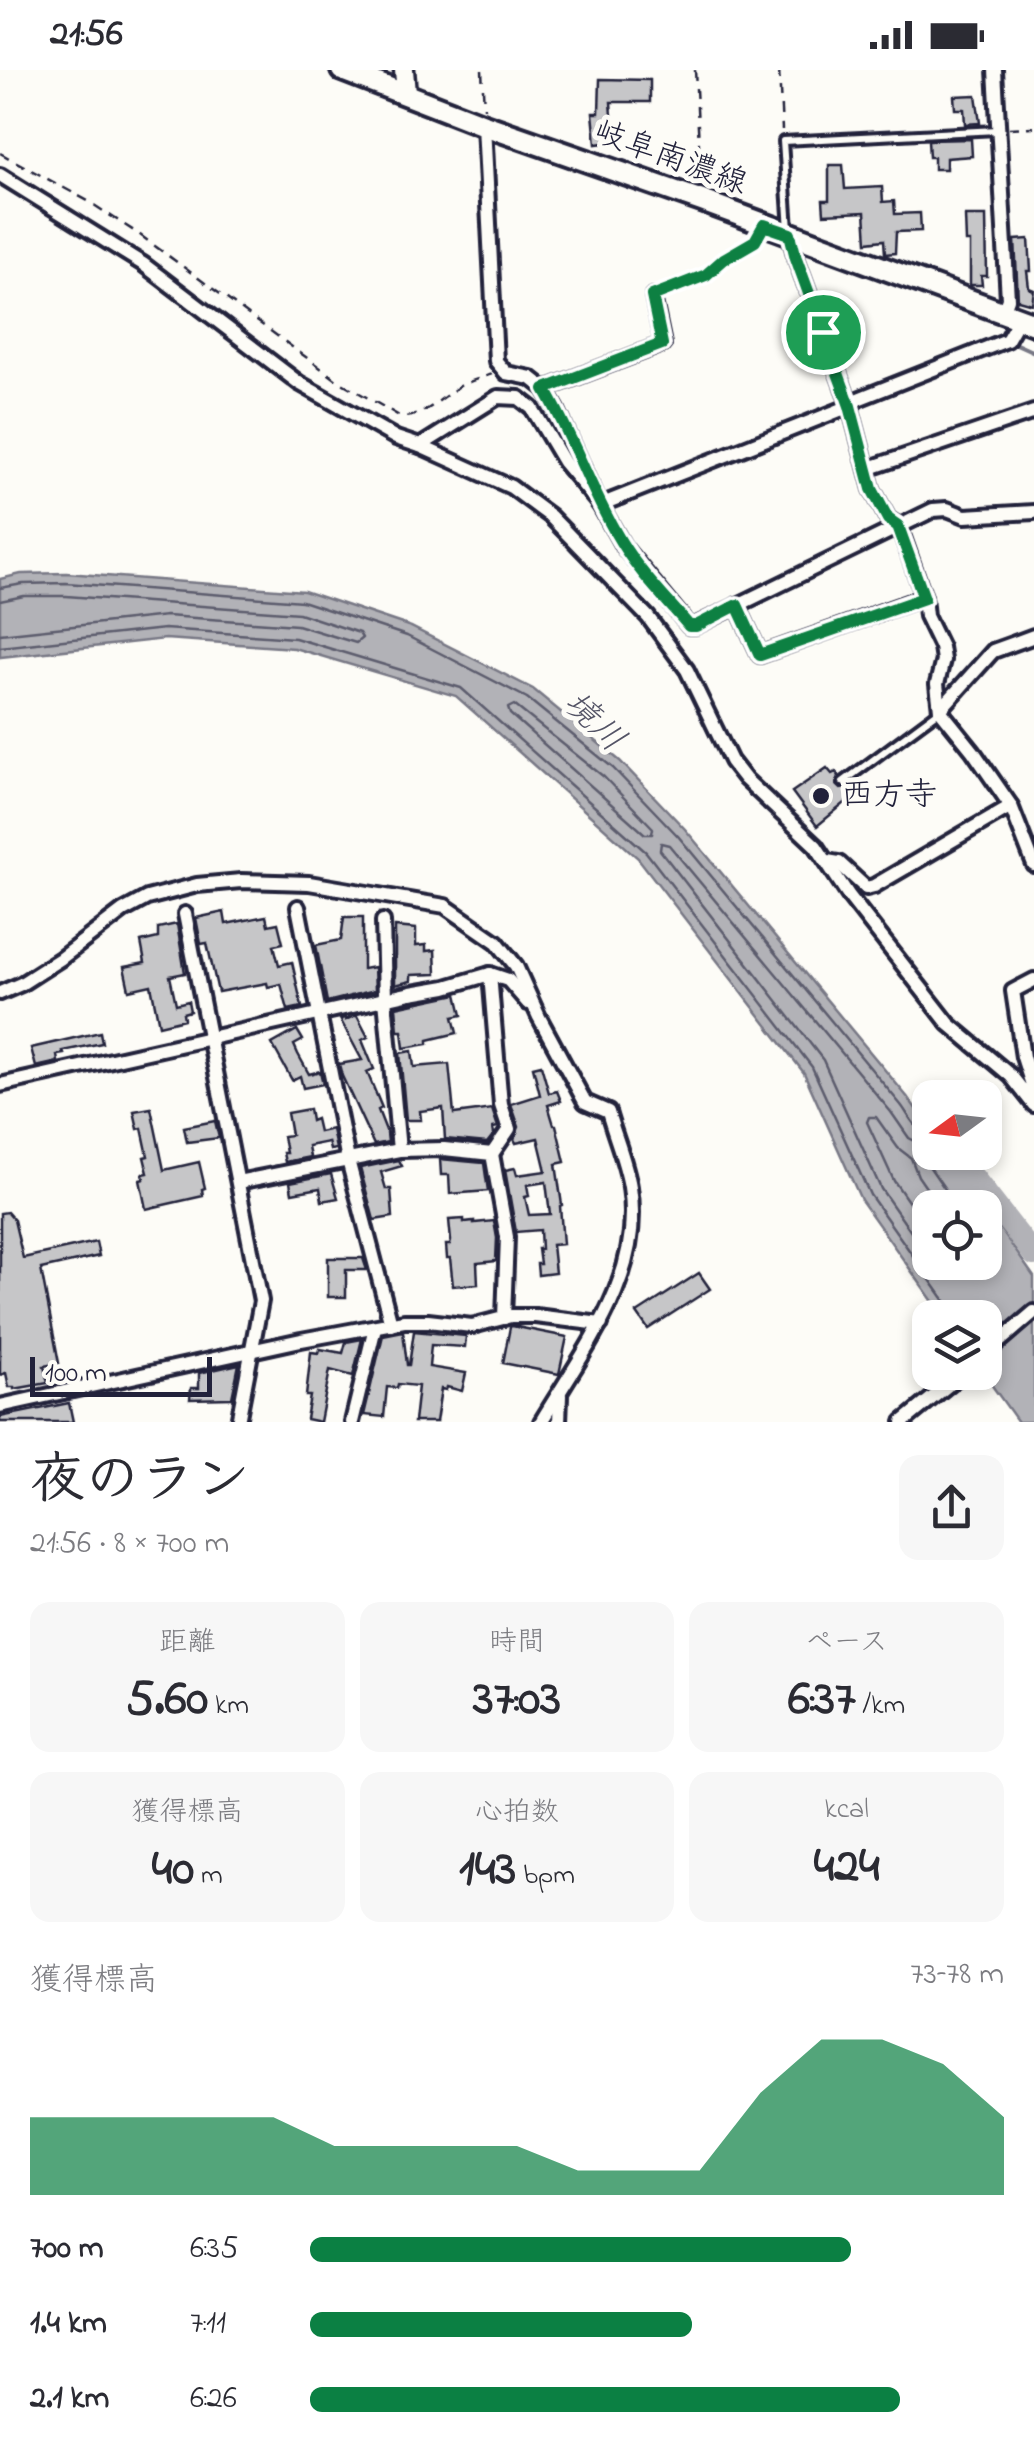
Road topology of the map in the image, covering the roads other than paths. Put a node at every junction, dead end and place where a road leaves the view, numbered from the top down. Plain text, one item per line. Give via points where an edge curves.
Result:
1 (342, 70) edge
2 (404, 70) edge
3 (995, 70) edge
4 (406, 93) junction
5 (484, 125) junction
6 (998, 130) junction
7 (0, 176) edge
8 (790, 234) junction
9 (652, 296) road end
10 (1019, 318) edge
11 (545, 389) junction
12 (850, 406) junction
13 (1034, 412) edge
14 (420, 446) junction
15 (867, 469) junction
16 (600, 505) junction
17 (1034, 512) edge
18 (898, 526) junction
19 (924, 598) junction
20 (737, 605) junction
21 (1034, 636) edge
22 (940, 710) junction
23 (843, 782) dead end
24 (1012, 806) junction
25 (827, 862) junction
26 (1034, 865) edge
27 (298, 907) dead end
28 (185, 914) dead end
29 (383, 921) dead end
30 (490, 974) junction
31 (1034, 980) edge
32 (0, 993) edge
33 (385, 999) junction
34 (320, 1014) junction
35 (540, 1017) junction
36 (210, 1039) junction
37 (0, 1085) edge
38 (1034, 1092) edge
39 (1034, 1105) edge
40 (400, 1150) junction
41 (492, 1154) junction
42 (348, 1160) junction
43 (238, 1182) junction
44 (1034, 1312) edge
45 (504, 1318) junction
46 (391, 1324) junction
47 (601, 1324) junction
48 (375, 1327) junction
49 (1002, 1339) edge
50 (250, 1351) junction
51 (560, 1389) junction
52 (943, 1390) edge
53 (0, 1406) edge
54 (238, 1422) edge
55 (352, 1422) edge
56 (540, 1422) edge
57 (558, 1422) edge
58 (903, 1422) edge

1 - 4 main road, 岐阜南濃線
2 - 4 main road
3 - 6 street
4 - 5 main road, 岐阜南濃線
5 - 8 main road, 岐阜南濃線
5 - 11 street via 496,361
6 - 8 lane via 783,142
6 - 10 street via 1008,299
7 - 14 street via 143,264 299,383
8 - 10 main road, 岐阜南濃線
8 - 12 street
9 - 11 street via 662,344
10 - 12 street via 1007,340
11 - 16 street
12 - 15 street
12 - 16 street
13 - 15 street
14 - 16 street via 498,397 519,398
14 - 25 street via 511,488 602,567 687,670 744,778
15 - 18 street via 888,519
16 - 20 street via 623,546 689,626
17 - 18 street via 966,516 933,510
18 - 19 street
18 - 20 street
19 - 20 street via 760,655
19 - 22 street via 943,660
21 - 22 street via 993,651
22 - 23 lane
22 - 24 street
24 - 25 street via 874,886 866,888 839,862
24 - 26 street
25 - 39 street via 948,1024 1011,1076
27 - 34 street
28 - 36 street
29 - 33 street
30 - 33 street
30 - 35 street via 508,980
30 - 41 street via 509,1130
31 - 38 street via 1013,991
32 - 35 street via 147,898 197,884 309,883 445,906 498,942
33 - 34 street
33 - 40 street
34 - 36 street
34 - 42 street
35 - 47 street via 584,1102 608,1112 630,1185 630,1236 618,1289
36 - 37 street
36 - 43 street
40 - 41 street
40 - 42 street
41 - 45 street via 507,1237
42 - 43 street
42 - 46 street
43 - 50 street via 262,1301
44 - 49 street
45 - 46 street via 472,1326
45 - 47 street
46 - 48 street
47 - 51 street
48 - 50 street
48 - 55 street
50 - 53 street
50 - 54 street
51 - 56 street
51 - 57 street
52 - 58 street

